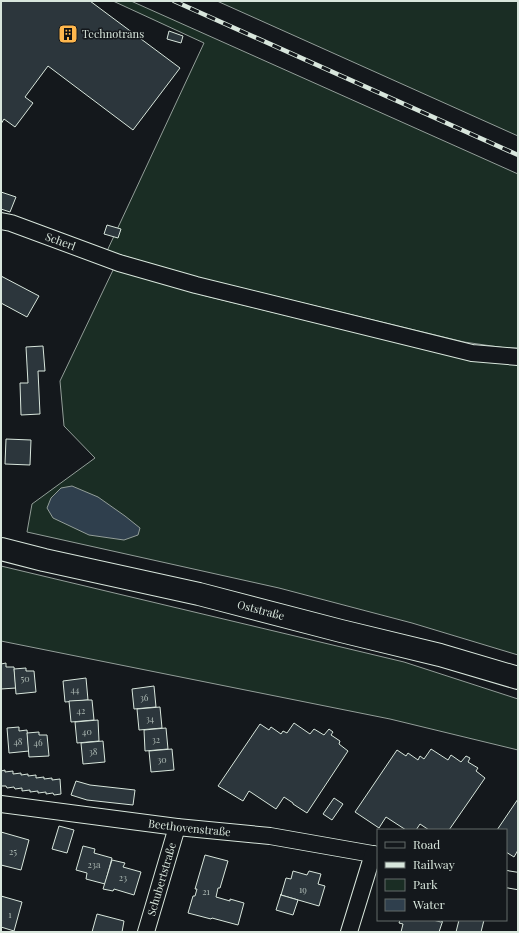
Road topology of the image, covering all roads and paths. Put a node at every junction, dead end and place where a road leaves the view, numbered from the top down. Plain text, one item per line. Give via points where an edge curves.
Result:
1 (1, 221) edge
2 (518, 357) edge
3 (1, 549) edge
4 (518, 678) edge
5 (1, 804) edge
6 (177, 827) junction
7 (375, 854) edge
8 (507, 879) edge
9 (518, 881) edge
10 (146, 932) edge
11 (349, 932) edge

1 - 2 street, Scherl via 119,263 196,286 464,351
3 - 4 main road, Oststraße via 199,594 433,653
5 - 6 street, Beethovenstraße
6 - 7 street, Beethovenstraße via 270,836
6 - 10 street, Schubertstraße
7 - 11 street
8 - 9 street

